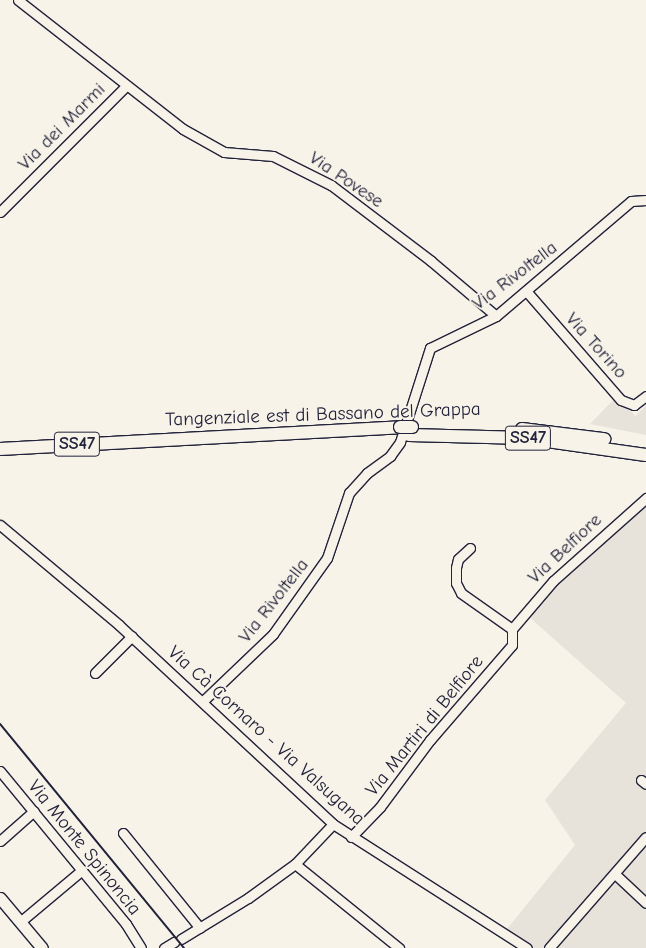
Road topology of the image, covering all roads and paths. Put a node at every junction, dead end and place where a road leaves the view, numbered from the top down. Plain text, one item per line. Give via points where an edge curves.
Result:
1 (18, 0) edge
2 (126, 86) junction
3 (646, 200) edge
4 (0, 212) edge
5 (527, 292) junction
6 (496, 316) junction
7 (646, 396) edge
8 (404, 431) junction
9 (158, 444) junction
10 (646, 447) edge
11 (0, 449) edge
12 (646, 455) edge
13 (0, 456) edge
14 (646, 498) edge
15 (0, 525) edge
16 (470, 548) dead end
17 (512, 630) junction
18 (132, 636) junction
19 (95, 673) dead end
20 (203, 701) junction
21 (0, 771) edge
22 (34, 811) junction
23 (333, 824) junction
24 (123, 833) dead end
25 (646, 837) edge
26 (351, 838) junction
27 (0, 841) edge
28 (295, 864) junction
29 (82, 870) junction
30 (615, 874) junction
31 (0, 898) edge
32 (646, 903) edge
33 (20, 922) junction
34 (200, 928) junction
35 (42, 948) edge
36 (141, 948) edge
37 (164, 948) edge
38 (399, 948) edge
39 (527, 948) edge
40 (550, 948) edge

1 - 2 street, Via Povese
2 - 4 street, Via dei Marmi
2 - 6 street, Via Povese via 183,129 224,152 274,156 331,185 431,261
3 - 5 street, Via Rivoltella via 631,201
5 - 6 street, Via Rivoltella
5 - 7 street, Via Torino via 621,400 634,405
6 - 20 street, Via Rivoltella via 430,348 400,442 390,456 367,473 349,493 327,558 273,634
8 - 9 highway, Tangenziale est di Bassano del Grappa / SS47
8 - 10 highway, Tangenziale est di Bassano del Grappa / SS47 via 526,429
8 - 12 highway, Tangenziale est di Bassano del Grappa / SS47 via 526,438
9 - 11 highway, Tangenziale est di Bassano del Grappa / SS47
9 - 13 highway, Tangenziale est di Bassano del Grappa / SS47
14 - 17 street, Via Belfiore via 553,581
15 - 18 street, Via Cà Cornaro - Via Valsugana
16 - 17 street via 458,559 456,584 461,593
17 - 26 street, Via Martiri di Belfiore via 512,644 430,740 380,807
18 - 19 street
18 - 20 street, Via Cà Cornaro - Via Valsugana
20 - 23 street, Via Cà Cornaro - Via Valsugana
21 - 22 street, Via Monte Spinoncia
22 - 27 street
22 - 29 street, Via Monte Spinoncia
23 - 26 street, Via Cà Cornaro - Via Valsugana
23 - 28 street
24 - 34 street
25 - 30 street
26 - 39 street, Via Cà Cornaro - Via Valsugana
28 - 34 street
28 - 38 street
29 - 33 street
29 - 36 street, Via Monte Spinoncia via 126,924
30 - 32 street
30 - 40 street
31 - 33 main road
33 - 35 main road
34 - 37 street

